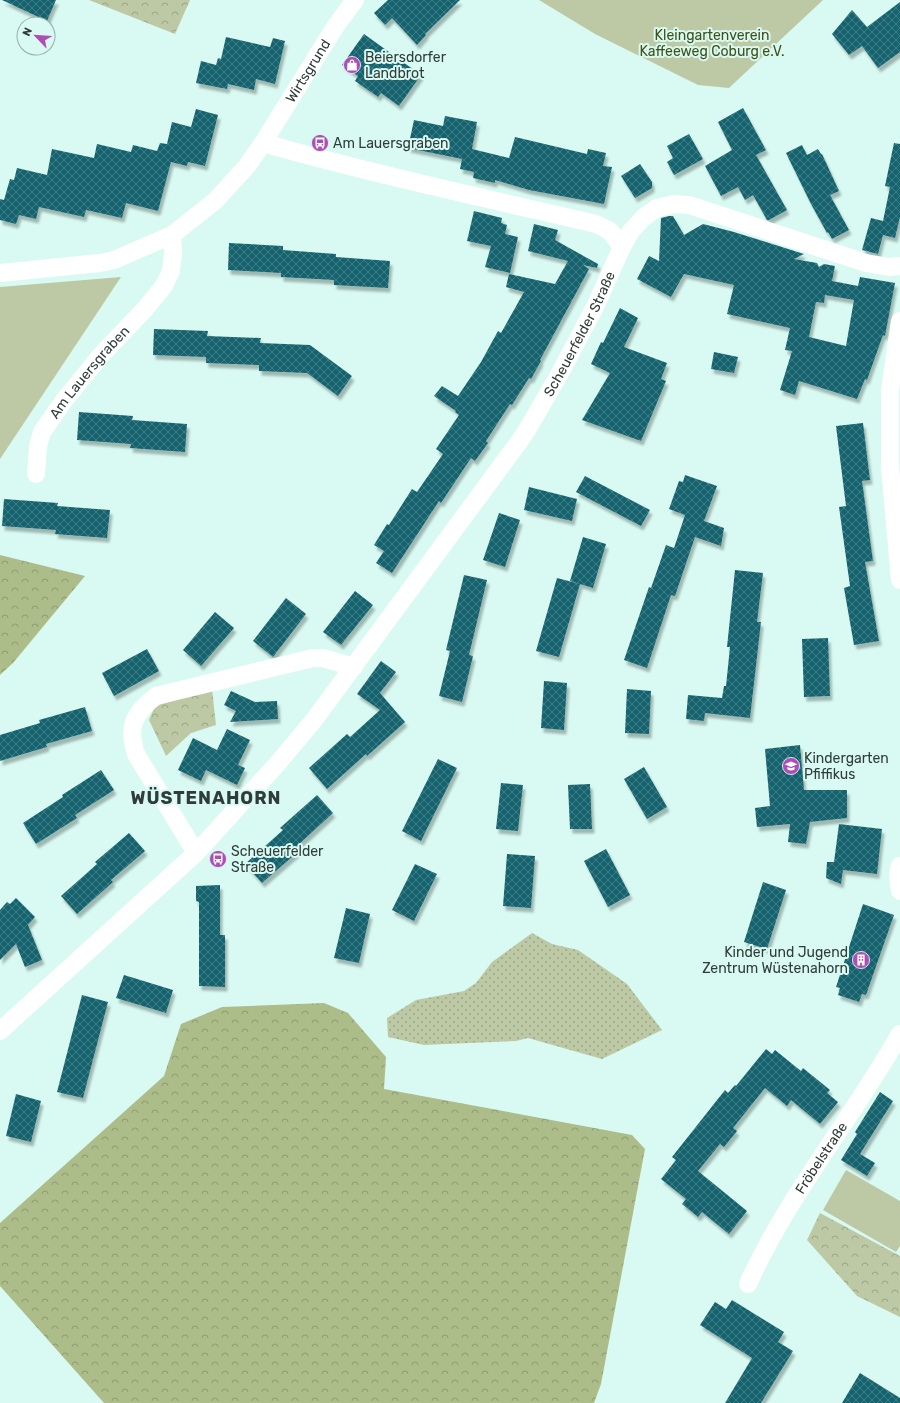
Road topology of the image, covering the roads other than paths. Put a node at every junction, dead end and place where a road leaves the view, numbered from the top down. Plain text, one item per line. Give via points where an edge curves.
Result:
1 (355, 0) edge
2 (263, 143) junction
3 (172, 235) junction
4 (622, 246) junction
5 (900, 266) edge
6 (0, 273) edge
7 (900, 321) edge
8 (36, 474) dead end
9 (900, 580) edge
10 (354, 667) junction
11 (196, 853) junction
12 (900, 866) edge
13 (900, 890) edge
14 (0, 1031) edge
15 (900, 1034) edge
16 (748, 1284) dead end

1 - 2 street, Wirtsgrund via 335,27
2 - 3 street via 220,197
2 - 4 street via 323,160 596,224 610,232
3 - 6 street via 114,260
3 - 8 street, Am Lauersgraben via 171,271 164,286 103,353 42,432
4 - 5 street, Scheuerfelder Straße via 631,231 657,208 674,204 689,205 866,263
4 - 10 street, Scheuerfelder Straße via 595,307 524,435
7 - 9 street via 890,390 890,467
10 - 11 street, Scheuerfelder Straße via 278,763
10 - 11 street via 323,658 312,658 156,696 144,706 135,718 132,743 136,754
11 - 14 street, Scheuerfelder Straße
12 - 13 street
15 - 16 street, Fröbelstraße via 878,1073 800,1189 761,1255

